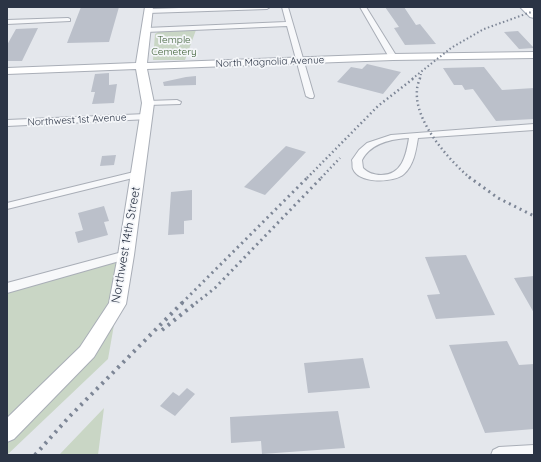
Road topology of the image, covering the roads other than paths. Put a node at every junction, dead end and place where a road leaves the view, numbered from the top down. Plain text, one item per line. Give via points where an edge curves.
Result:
1 (267, 7) edge
2 (285, 7) edge
3 (363, 7) edge
4 (525, 7) edge
5 (220, 8) edge
6 (149, 9) edge
7 (534, 15) edge
8 (68, 20) dead end
9 (7, 22) edge
10 (290, 24) junction
11 (146, 30) junction
12 (534, 55) edge
13 (393, 57) junction
14 (301, 61) junction
15 (141, 66) junction
16 (7, 71) edge
17 (310, 96) dead end
18 (177, 102) dead end
19 (147, 110) junction
20 (7, 123) edge
21 (534, 127) edge
22 (414, 135) junction
23 (138, 174) junction
24 (7, 206) edge
25 (126, 255) junction
26 (7, 288) edge
27 (7, 432) edge
28 (534, 452) edge
29 (499, 455) edge

1 - 5 street
2 - 10 street
3 - 13 street
4 - 7 main road
5 - 6 street
6 - 11 main road, Northwest 14th Street
8 - 9 street
10 - 11 street
10 - 14 street
11 - 15 main road, Northwest 14th Street
12 - 13 main road, North Magnolia Avenue
13 - 14 main road, North Magnolia Avenue
14 - 15 main road, North Magnolia Avenue
14 - 17 street
15 - 16 main road, North Magnolia Avenue
15 - 19 main road, Northwest 14th Street
18 - 19 street, Northwest 1st Avenue
19 - 20 street, Northwest 1st Avenue
19 - 23 main road, Northwest 14th Street
21 - 22 street
22 - 22 street via 390,138 373,144 359,157 356,163 358,169 366,175 375,177 391,178 397,175 408,161
23 - 24 street
23 - 25 main road, Northwest 14th Street
25 - 26 street
25 - 27 main road, Northwest 14th Street via 117,304 87,352
28 - 29 street

